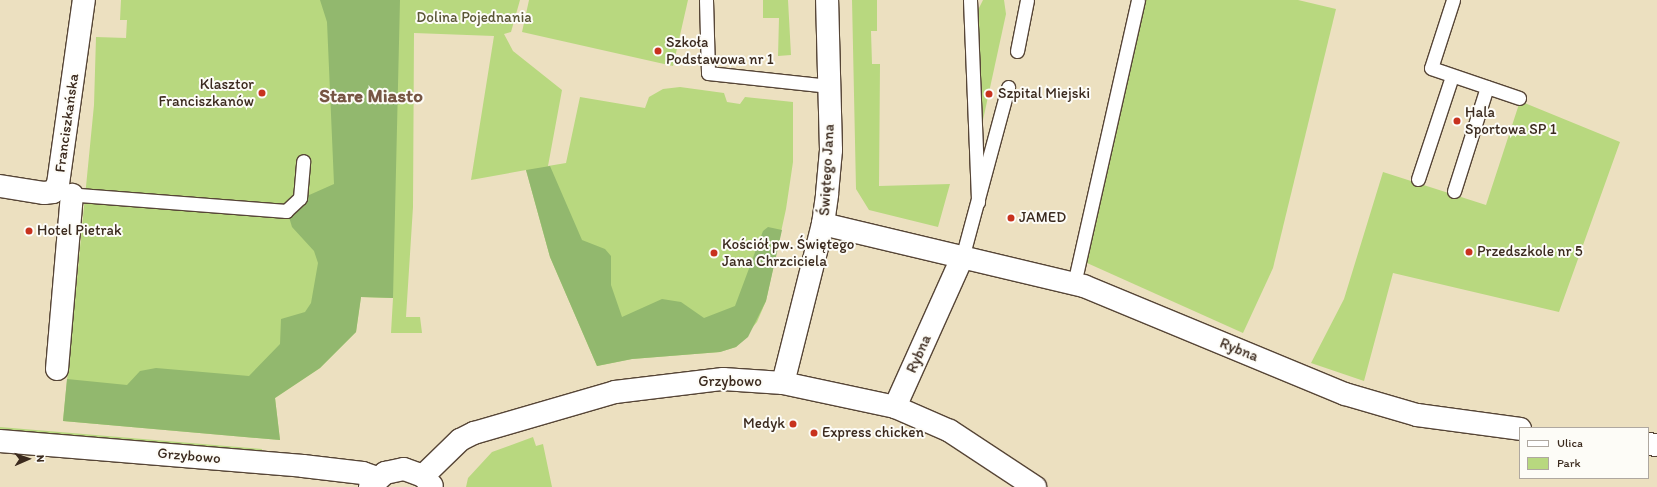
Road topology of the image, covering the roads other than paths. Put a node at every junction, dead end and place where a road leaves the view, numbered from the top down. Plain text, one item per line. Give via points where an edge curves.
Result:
1 (84, 0) edge
2 (706, 0) edge
3 (827, 0) edge
4 (970, 0) edge
5 (1027, 0) edge
6 (1138, 0) edge
7 (1453, 0) edge
8 (1017, 51) dead end
9 (1452, 76) junction
10 (829, 86) junction
11 (1008, 87) dead end
12 (1487, 87) junction
13 (1519, 98) dead end
14 (303, 161) dead end
15 (1418, 179) dead end
16 (0, 186) edge
17 (1454, 191) dead end
18 (62, 193) junction
19 (978, 202) junction
20 (824, 224) junction
21 (962, 258) junction
22 (1074, 284) junction
23 (57, 369) dead end
24 (783, 383) junction
25 (895, 407) junction
26 (1519, 429) edge
27 (0, 440) edge
28 (428, 481) edge
29 (373, 483) edge
30 (1035, 487) edge

1 - 18 street, Franciszkańska via 58,184
2 - 10 lane via 708,73
3 - 10 street, Świętego Jana
4 - 19 lane
5 - 8 lane
6 - 22 lane
7 - 9 lane via 1431,68
9 - 12 lane
9 - 15 lane
10 - 20 street, Świętego Jana via 831,150
11 - 19 lane
12 - 13 lane
12 - 17 lane
14 - 18 lane via 300,198 286,211
16 - 18 street, Franciszkańska via 44,193
18 - 23 street
19 - 21 lane
20 - 21 street, Rybna
20 - 24 street, Świętego Jana
21 - 22 street, Rybna
21 - 25 street, Rybna
22 - 26 street, Rybna via 1345,394 1419,416
24 - 25 street, Grzybowo
24 - 28 street, Grzybowo via 723,380 615,392 474,433 460,440
25 - 30 street, Grzybowo via 950,430
27 - 29 street, Grzybowo via 303,466 363,473
28 - 29 street via 404,469

